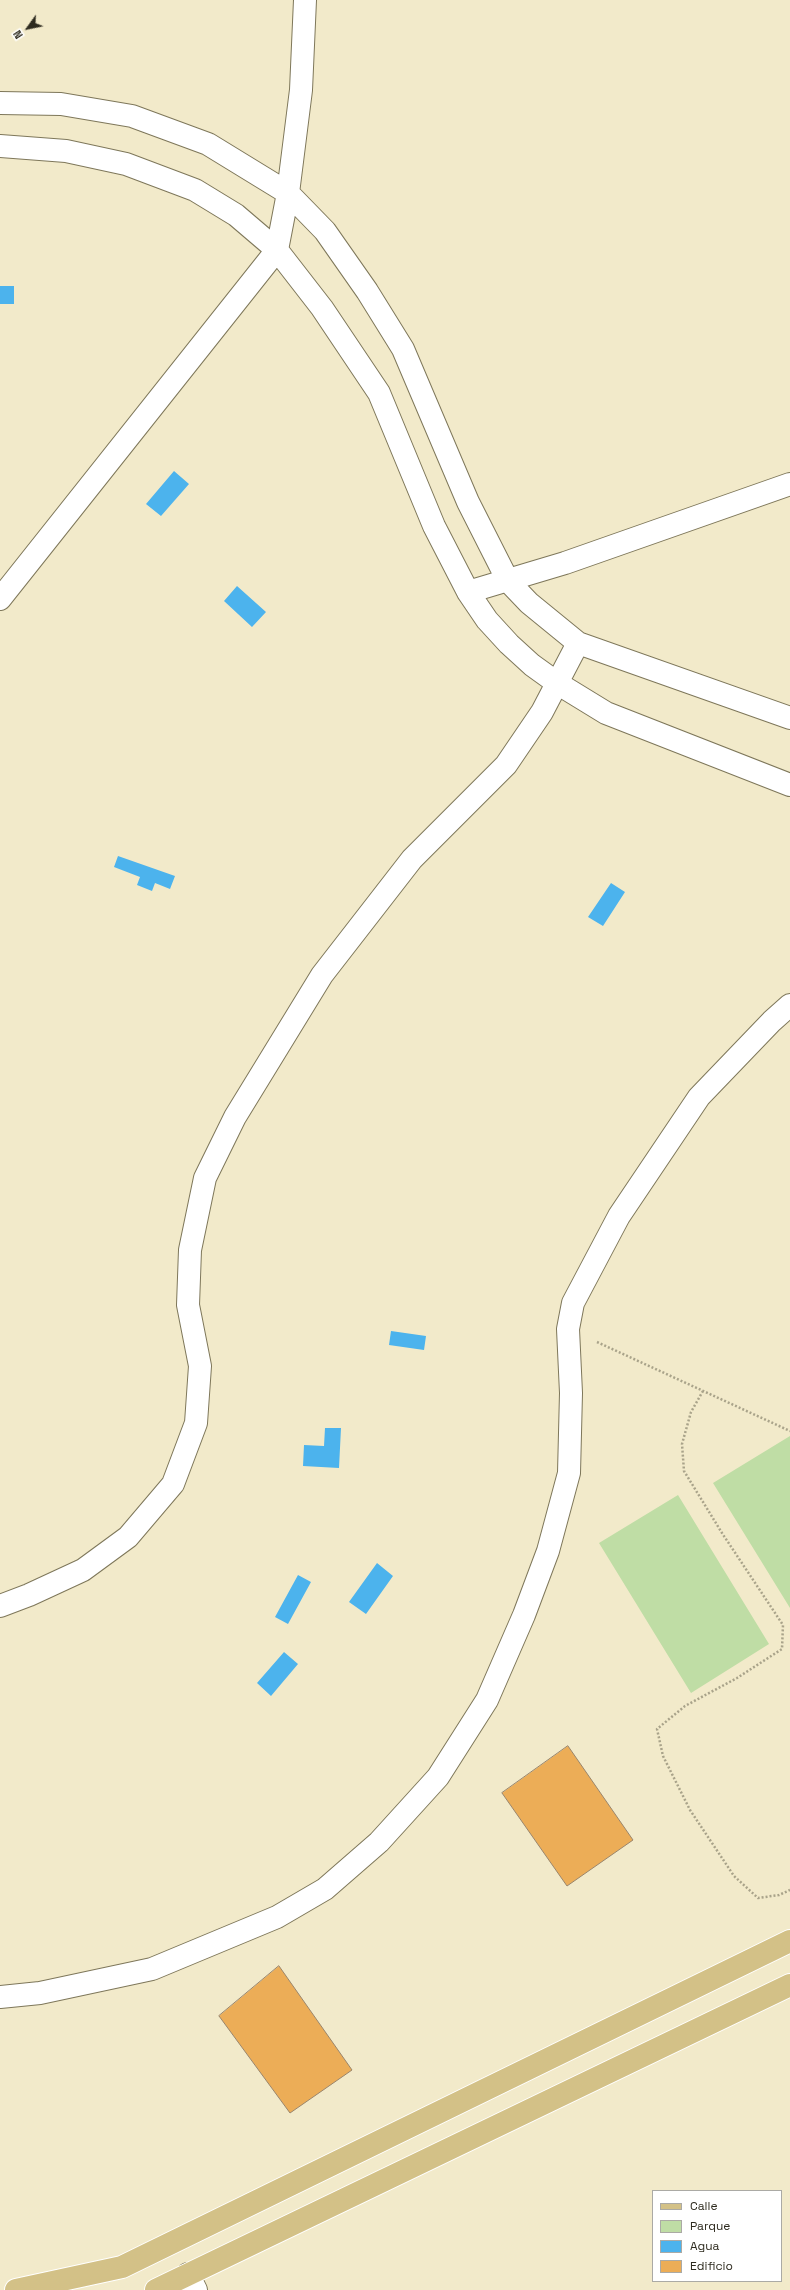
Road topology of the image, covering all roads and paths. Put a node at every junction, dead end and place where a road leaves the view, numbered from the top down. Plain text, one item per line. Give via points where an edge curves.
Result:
1 (305, 0) edge
2 (0, 103) edge
3 (0, 146) edge
4 (288, 193) junction
5 (277, 250) junction
6 (790, 484) edge
7 (508, 581) junction
8 (468, 592) junction
9 (0, 599) edge
10 (578, 643) junction
11 (557, 683) junction
12 (790, 718) edge
13 (790, 785) edge
14 (790, 1005) edge
15 (568, 1329) junction
16 (703, 1391) junction
17 (790, 1431) edge
18 (0, 1606) edge
19 (790, 1890) edge
20 (790, 1941) edge
21 (790, 1985) edge
22 (0, 1997) edge
23 (192, 2282) edge
24 (16, 2290) edge
25 (156, 2290) edge

1 - 4 street via 301,90
2 - 4 street via 61,104 132,116 208,144
3 - 5 street via 66,150 126,164 195,190 236,215
4 - 5 street
4 - 7 street via 325,231 367,291 403,350 468,502
5 - 8 street via 322,308 379,393 434,526
5 - 9 street
6 - 7 street via 664,530
7 - 8 street
7 - 10 street via 534,608
8 - 11 street via 487,620 509,644
10 - 11 street
10 - 12 street
11 - 13 street via 606,713
11 - 18 street via 542,712 506,765 412,859 322,975 235,1118 205,1178 190,1250 188,1305 200,1366 196,1423 173,1484 128,1537 82,1570 29,1596
14 - 15 street via 699,1097 619,1216 573,1303
15 - 16 path
15 - 22 street via 571,1393 569,1473 548,1551 524,1615 487,1700 438,1777 379,1842 325,1889 277,1918 152,1969 40,1993
16 - 17 path
16 - 19 path via 691,1412 682,1444 684,1471 783,1625 782,1649 737,1678 685,1706 657,1729 663,1756 690,1810 734,1876 758,1898 779,1896
20 - 24 main road via 122,2267
21 - 23 main road
23 - 25 main road

